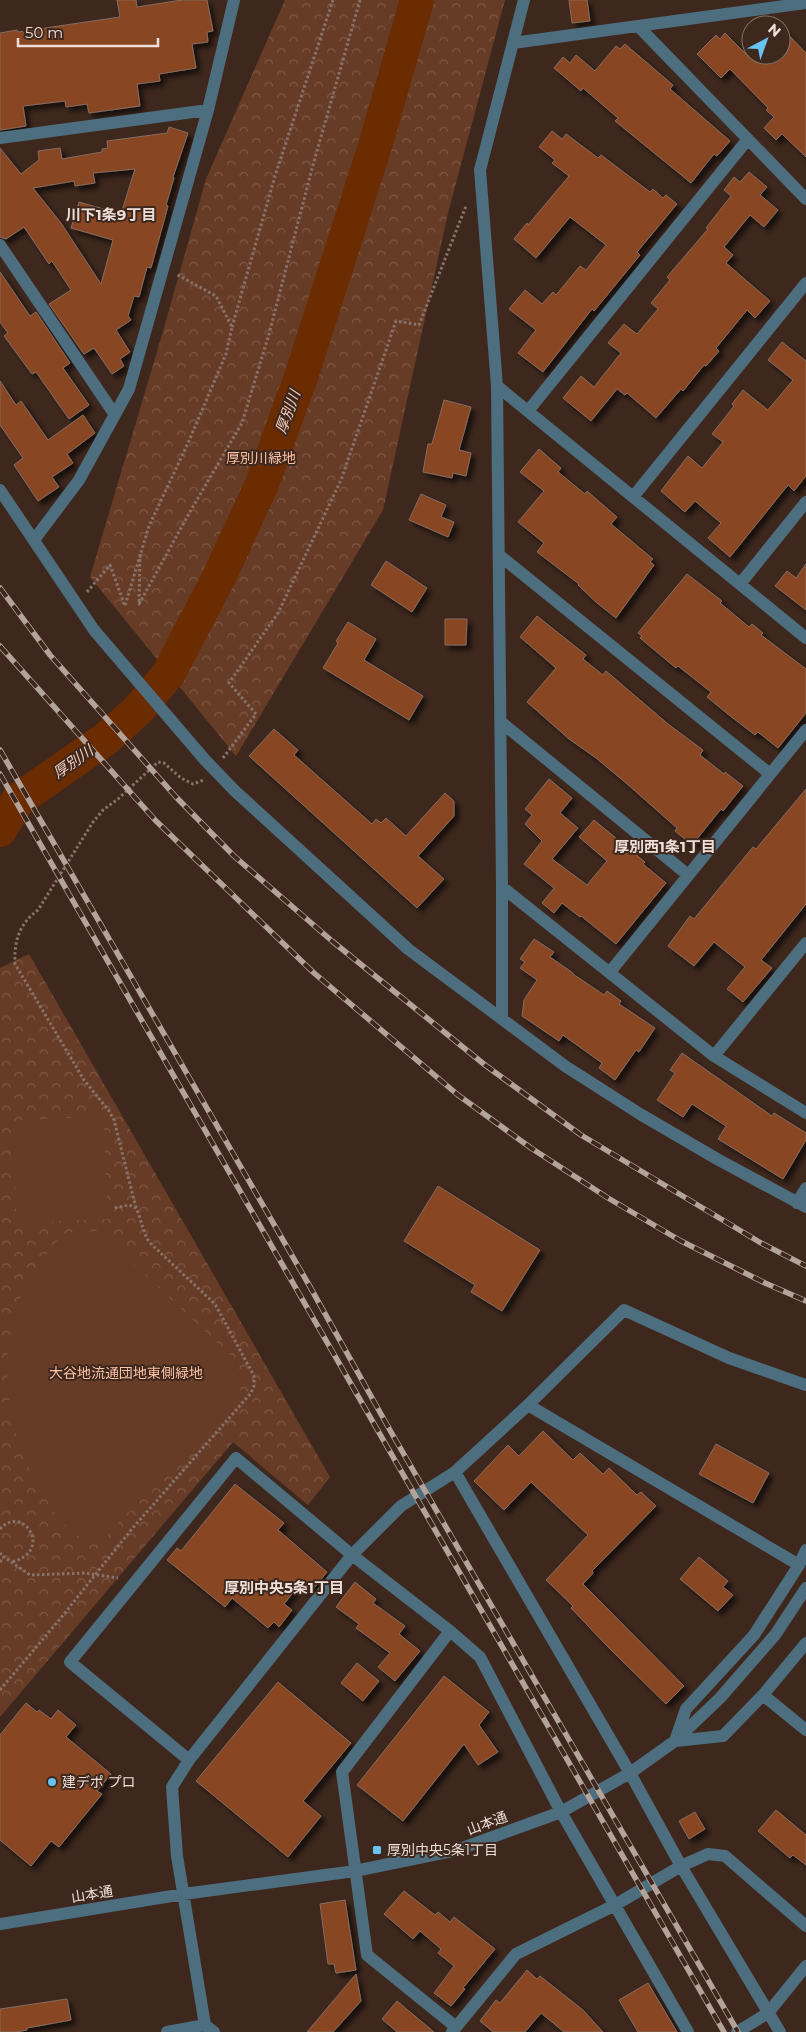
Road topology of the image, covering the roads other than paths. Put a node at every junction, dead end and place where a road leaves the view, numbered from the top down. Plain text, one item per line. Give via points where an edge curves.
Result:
1 (234, 0) edge
2 (524, 0) edge
3 (806, 3) edge
4 (638, 26) junction
5 (513, 44) junction
6 (208, 110) junction
7 (0, 138) edge
8 (748, 139) junction
9 (806, 199) edge
10 (0, 246) edge
11 (806, 283) edge
12 (497, 386) junction
13 (528, 411) junction
14 (115, 415) junction
15 (0, 490) edge
16 (632, 497) junction
17 (806, 502) edge
18 (34, 540) junction
19 (499, 556) junction
20 (740, 584) junction
21 (806, 638) edge
22 (501, 722) junction
23 (806, 730) edge
24 (770, 774) junction
25 (688, 875) junction
26 (502, 887) junction
27 (806, 943) edge
28 (610, 972) junction
29 (502, 1019) junction
30 (714, 1056) junction
31 (806, 1113) edge
32 (806, 1188) edge
33 (802, 1205) edge
34 (806, 1385) edge
35 (528, 1405) junction
36 (455, 1472) junction
37 (806, 1550) edge
38 (352, 1555) junction
39 (799, 1565) junction
40 (806, 1588) edge
41 (450, 1631) junction
42 (806, 1643) edge
43 (763, 1695) junction
44 (806, 1730) edge
45 (675, 1741) junction
46 (188, 1760) junction
47 (630, 1773) junction
48 (561, 1812) junction
49 (681, 1866) junction
50 (355, 1871) junction
51 (184, 1894) junction
52 (615, 1905) junction
53 (0, 1924) edge
54 (806, 1926) edge
55 (806, 1966) edge
56 (768, 2013) junction
57 (209, 2028) edge
58 (454, 2029) edge
59 (167, 2032) edge
60 (688, 2032) edge
61 (737, 2032) edge
62 (780, 2032) edge

1 - 6 street
2 - 5 street
3 - 4 street
4 - 5 street
4 - 8 street
5 - 12 street via 480,170
6 - 7 street
6 - 14 street via 129,389
8 - 9 street
8 - 13 street
10 - 14 street
11 - 16 street
12 - 13 street
12 - 19 street
13 - 16 street
14 - 18 street via 78,480
15 - 18 street
16 - 20 street
17 - 20 street
18 - 29 street via 94,630 235,792 408,949
19 - 22 street
19 - 24 street
20 - 21 street
22 - 25 street
22 - 26 street
23 - 24 street
24 - 25 street
25 - 28 street
26 - 28 street
26 - 29 street
27 - 30 street
28 - 30 street
29 - 33 street via 565,1066 640,1114
30 - 31 street
32 - 33 street
34 - 35 street via 729,1358 624,1310
35 - 36 street
35 - 39 street
36 - 38 street via 401,1506
36 - 47 street
37 - 39 street
38 - 41 street
38 - 46 street
38 - 46 street via 236,1458 70,1662
39 - 45 street via 754,1634 686,1709
40 - 45 street, 山本通 via 775,1635 720,1698
41 - 48 street via 480,1657
41 - 50 street via 342,1772
42 - 43 street
43 - 44 street
43 - 45 street via 723,1736
45 - 47 street, 山本通
46 - 51 street via 172,1787 177,1856
47 - 48 street, 山本通
47 - 49 street
48 - 50 street, 山本通 via 457,1850
48 - 52 street
49 - 52 street
49 - 54 street via 708,1854 725,1856
49 - 56 street
50 - 51 street, 山本通
50 - 58 street via 367,1954
51 - 53 street, 山本通
51 - 57 street
52 - 58 street via 516,1954
52 - 60 street
55 - 56 street
56 - 61 street
56 - 62 street
57 - 59 street

